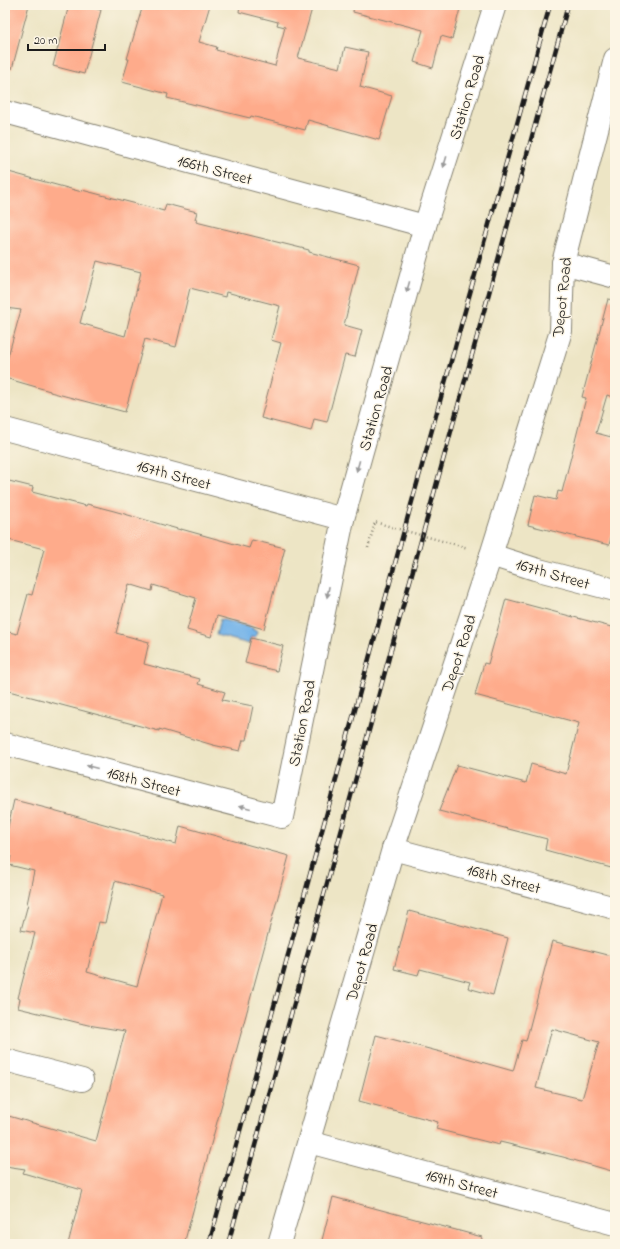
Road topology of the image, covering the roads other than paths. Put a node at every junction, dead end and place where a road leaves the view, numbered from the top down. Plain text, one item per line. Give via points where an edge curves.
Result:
1 (495, 5) edge
2 (615, 59) edge
3 (5, 112) edge
4 (425, 226) junction
5 (563, 262) junction
6 (615, 277) edge
7 (5, 428) edge
8 (343, 519) junction
9 (491, 555) junction
10 (615, 590) edge
11 (5, 744) edge
12 (282, 817) joint
13 (393, 849) junction
14 (615, 908) edge
15 (5, 1060) edge
16 (82, 1080) dead end
17 (309, 1142) junction
18 (615, 1224) edge
19 (279, 1244) edge

1 -> 4 street, Station Road
2 - 5 street, Depot Road
3 - 4 street, 166th Street
4 -> 8 street, Station Road
5 - 6 street
5 - 9 street, Depot Road via 561,331
7 - 8 street, 167th Street
8 -> 12 street, Station Road
9 - 10 street, 167th Street
9 - 13 street, Depot Road
12 -> 11 street, 168th Street
13 - 14 street, 168th Street
13 - 17 street, Depot Road
15 - 16 street
17 - 18 street, 169th Street
17 - 19 street, Depot Road

